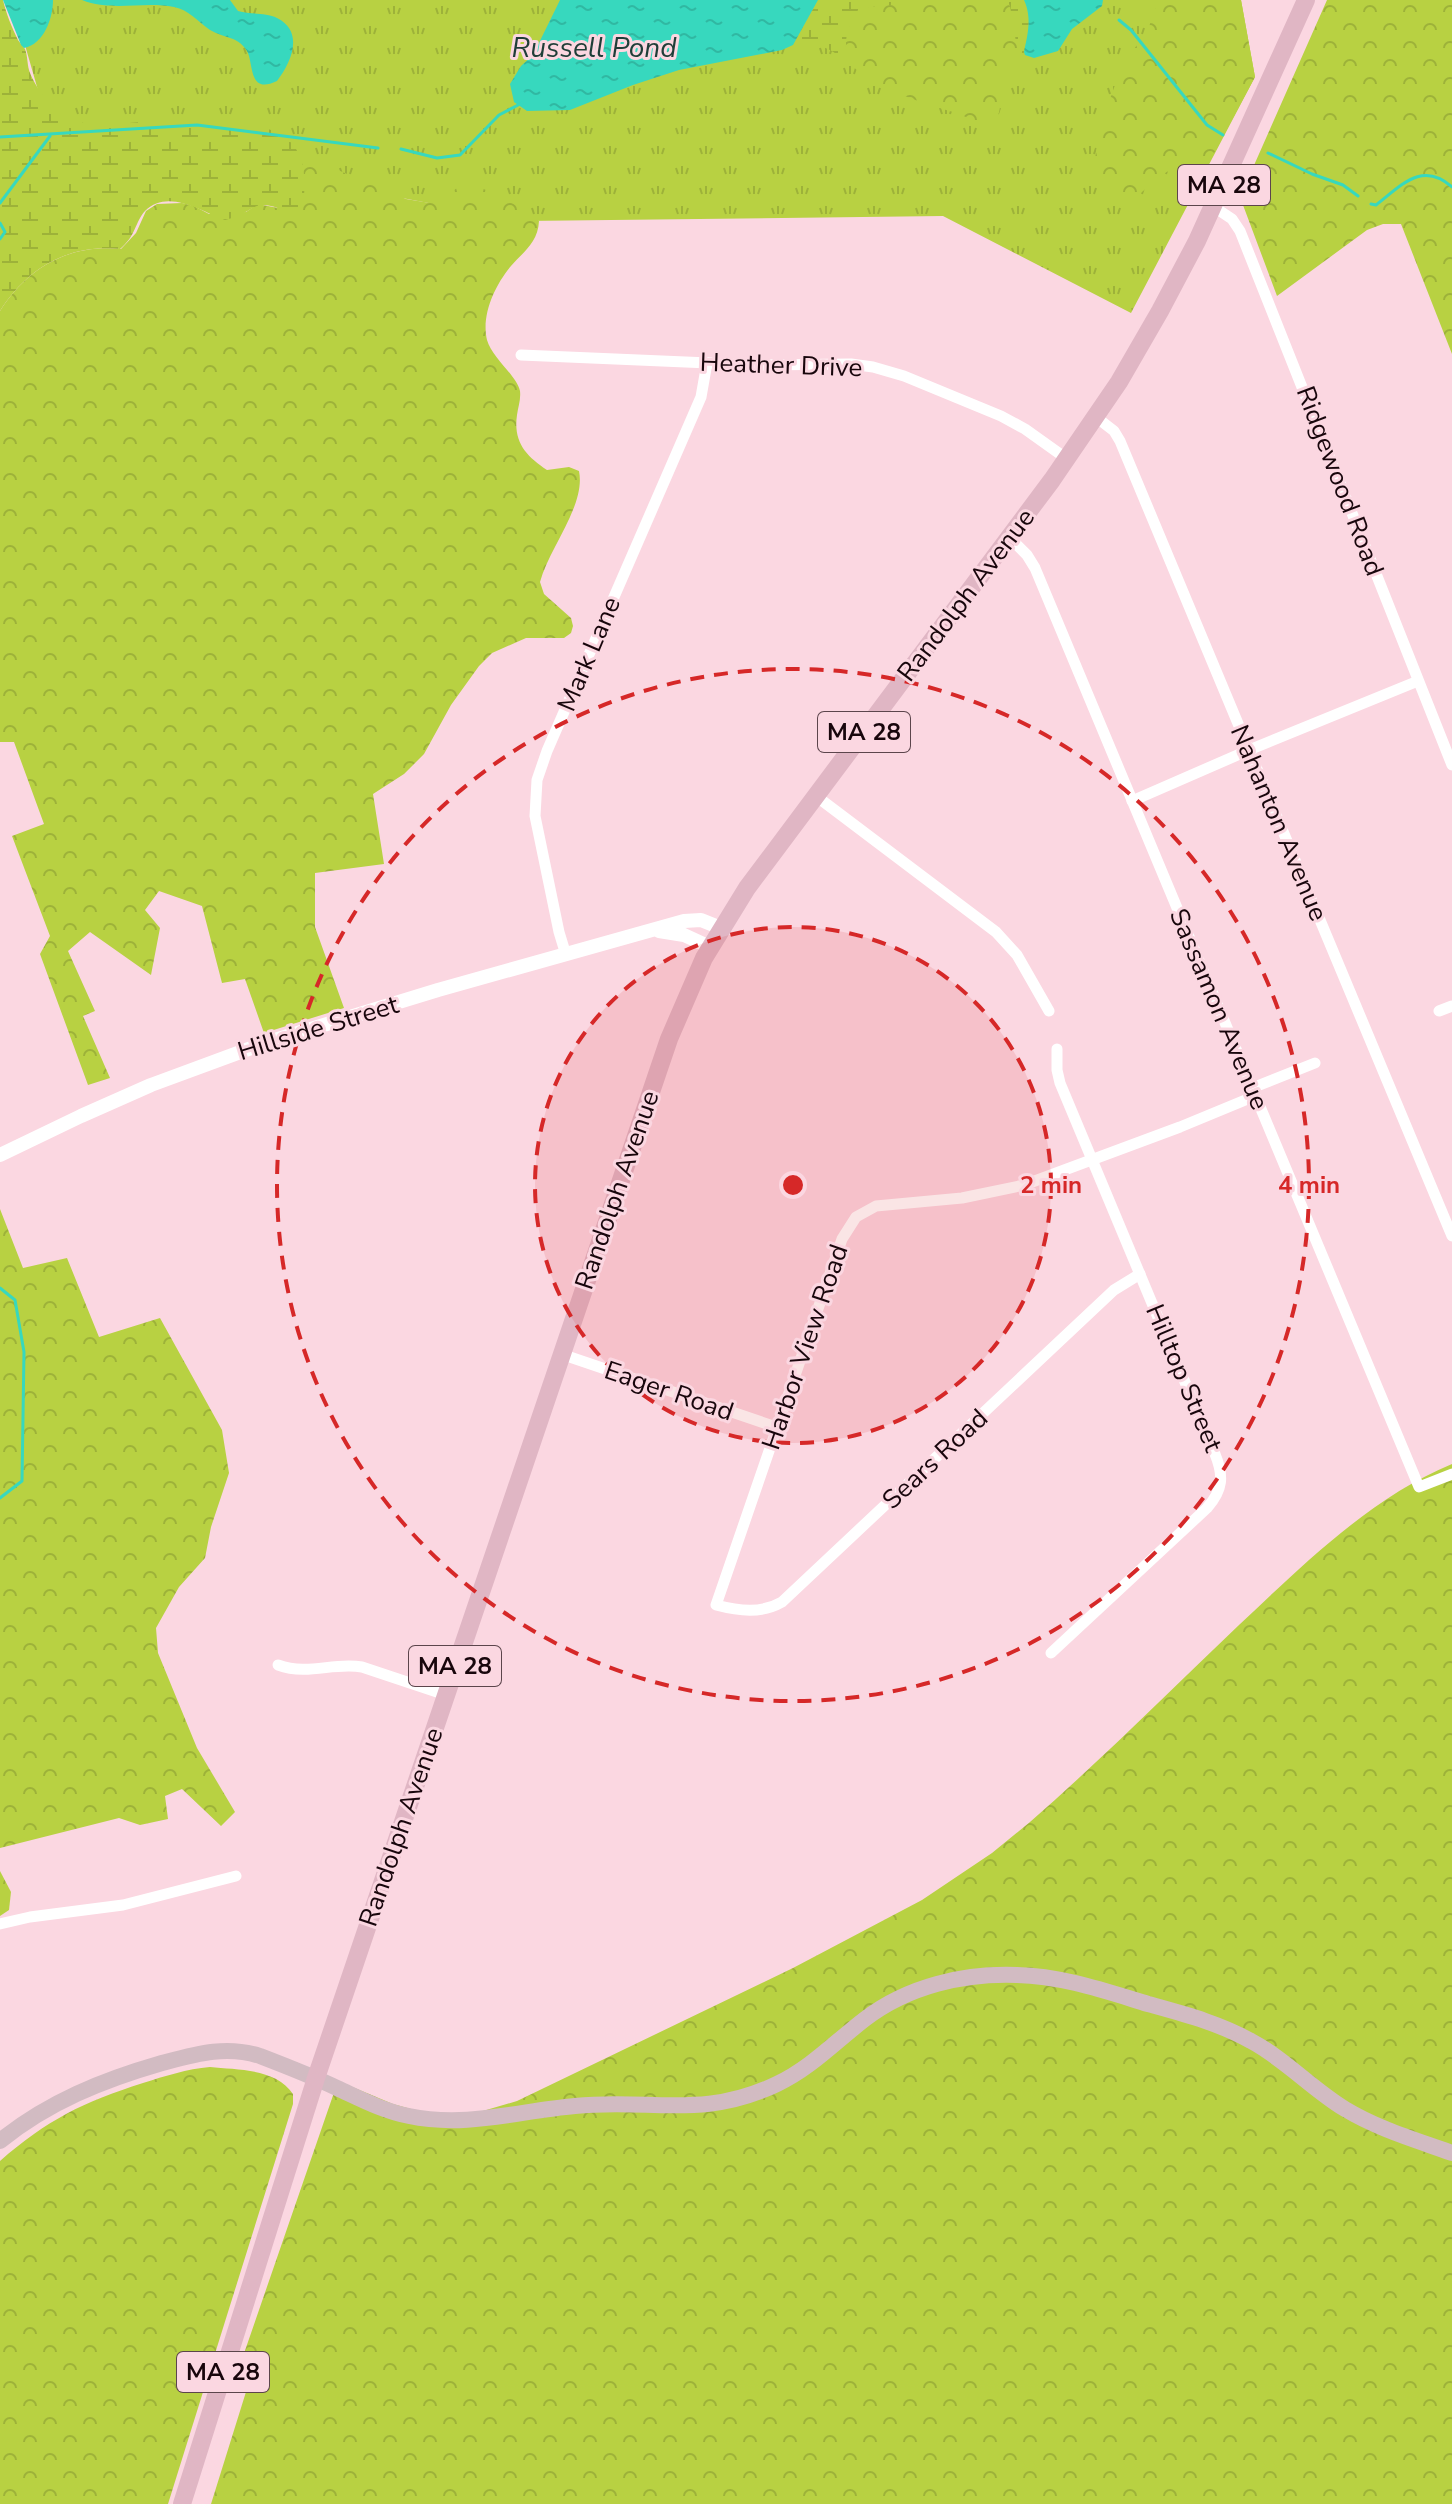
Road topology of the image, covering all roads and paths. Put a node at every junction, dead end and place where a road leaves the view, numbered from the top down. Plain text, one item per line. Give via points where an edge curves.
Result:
1 (1306, 0) edge
2 (1214, 207) junction
3 (521, 355) dead end
4 (707, 363) junction
5 (1096, 417) junction
6 (1067, 459) junction
7 (1009, 537) junction
8 (1418, 681) junction
9 (1249, 750) junction
10 (1452, 765) edge
11 (816, 796) junction
12 (1132, 801) junction
13 (721, 928) junction
14 (647, 931) junction
15 (710, 947) junction
16 (566, 955) junction
17 (1452, 1006) edge
18 (1049, 1011) dead end
19 (1439, 1011) dead end
20 (1057, 1049) dead end
21 (1315, 1063) dead end
22 (1254, 1092) junction
23 (0, 1155) edge
24 (1092, 1160) junction
25 (1452, 1236) edge
26 (1140, 1274) junction
27 (561, 1354) junction
28 (776, 1427) junction
29 (1452, 1474) edge
30 (716, 1605) joint
31 (1051, 1653) dead end
32 (278, 1665) dead end
33 (446, 1695) junction
34 (236, 1876) dead end
35 (0, 1924) edge
36 (316, 2078) junction
37 (0, 2141) edge
38 (1452, 2153) edge
39 (182, 2504) edge

1 - 2 main road, Randolph Avenue / MA 28
2 - 5 main road, Randolph Avenue / MA 28 via 1155,321
2 - 8 street, Ridgewood Road via 1240,231
3 - 4 street, Heather Drive
4 - 6 street, Heather Drive via 873,367 1001,416
4 - 16 street, Mark Lane via 701,397 537,780 538,835
5 - 6 main road, Randolph Avenue / MA 28
5 - 9 street, Nahanton Avenue via 1120,441
6 - 7 main road, Randolph Avenue / MA 28
7 - 11 main road, Randolph Avenue / MA 28
7 - 12 street, Sassamon Avenue via 1031,561
8 - 9 street
8 - 10 street, Ridgewood Road
9 - 12 street
9 - 25 street, Nahanton Avenue
11 - 13 main road, Randolph Avenue / MA 28
11 - 18 street via 996,932 1017,955
12 - 22 street, Sassamon Avenue
13 - 14 street, Hillside Street via 693,920
13 - 15 main road, Randolph Avenue / MA 28
14 - 15 street, Hillside Street via 678,933
14 - 16 street, Hillside Street
15 - 27 main road, Randolph Avenue / MA 28 via 669,1039
16 - 23 street, Hillside Street via 265,1043 151,1085
17 - 19 street
20 - 24 street, Hilltop Street via 1058,1077
21 - 22 street, Harbor View Road
22 - 24 street, Harbor View Road via 1193,1123
22 - 29 street, Sassamon Avenue via 1419,1487
24 - 26 street, Hilltop Street
24 - 28 street, Harbor View Road via 1012,1188 881,1205 856,1217 842,1239
26 - 30 street, Sears Road via 1114,1290 787,1598 757,1611
26 - 31 street, Hilltop Street via 1219,1464 1222,1484 1207,1508
27 - 28 street, Eager Road
27 - 33 main road, Randolph Avenue / MA 28
28 - 30 street, Harbor View Road
32 - 33 street via 297,1671 362,1667
33 - 36 main road, Randolph Avenue / MA 28
34 - 35 street via 123,1905
36 - 37 main road via 244,2051 202,2053 80,2091
36 - 38 main road via 384,2110 450,2121 599,2104 717,2104 792,2076 874,2012 912,1993 967,1977 1028,1975 1088,1986 1222,2027 1267,2050 1356,2116
36 - 39 main road, Randolph Avenue / MA 28

